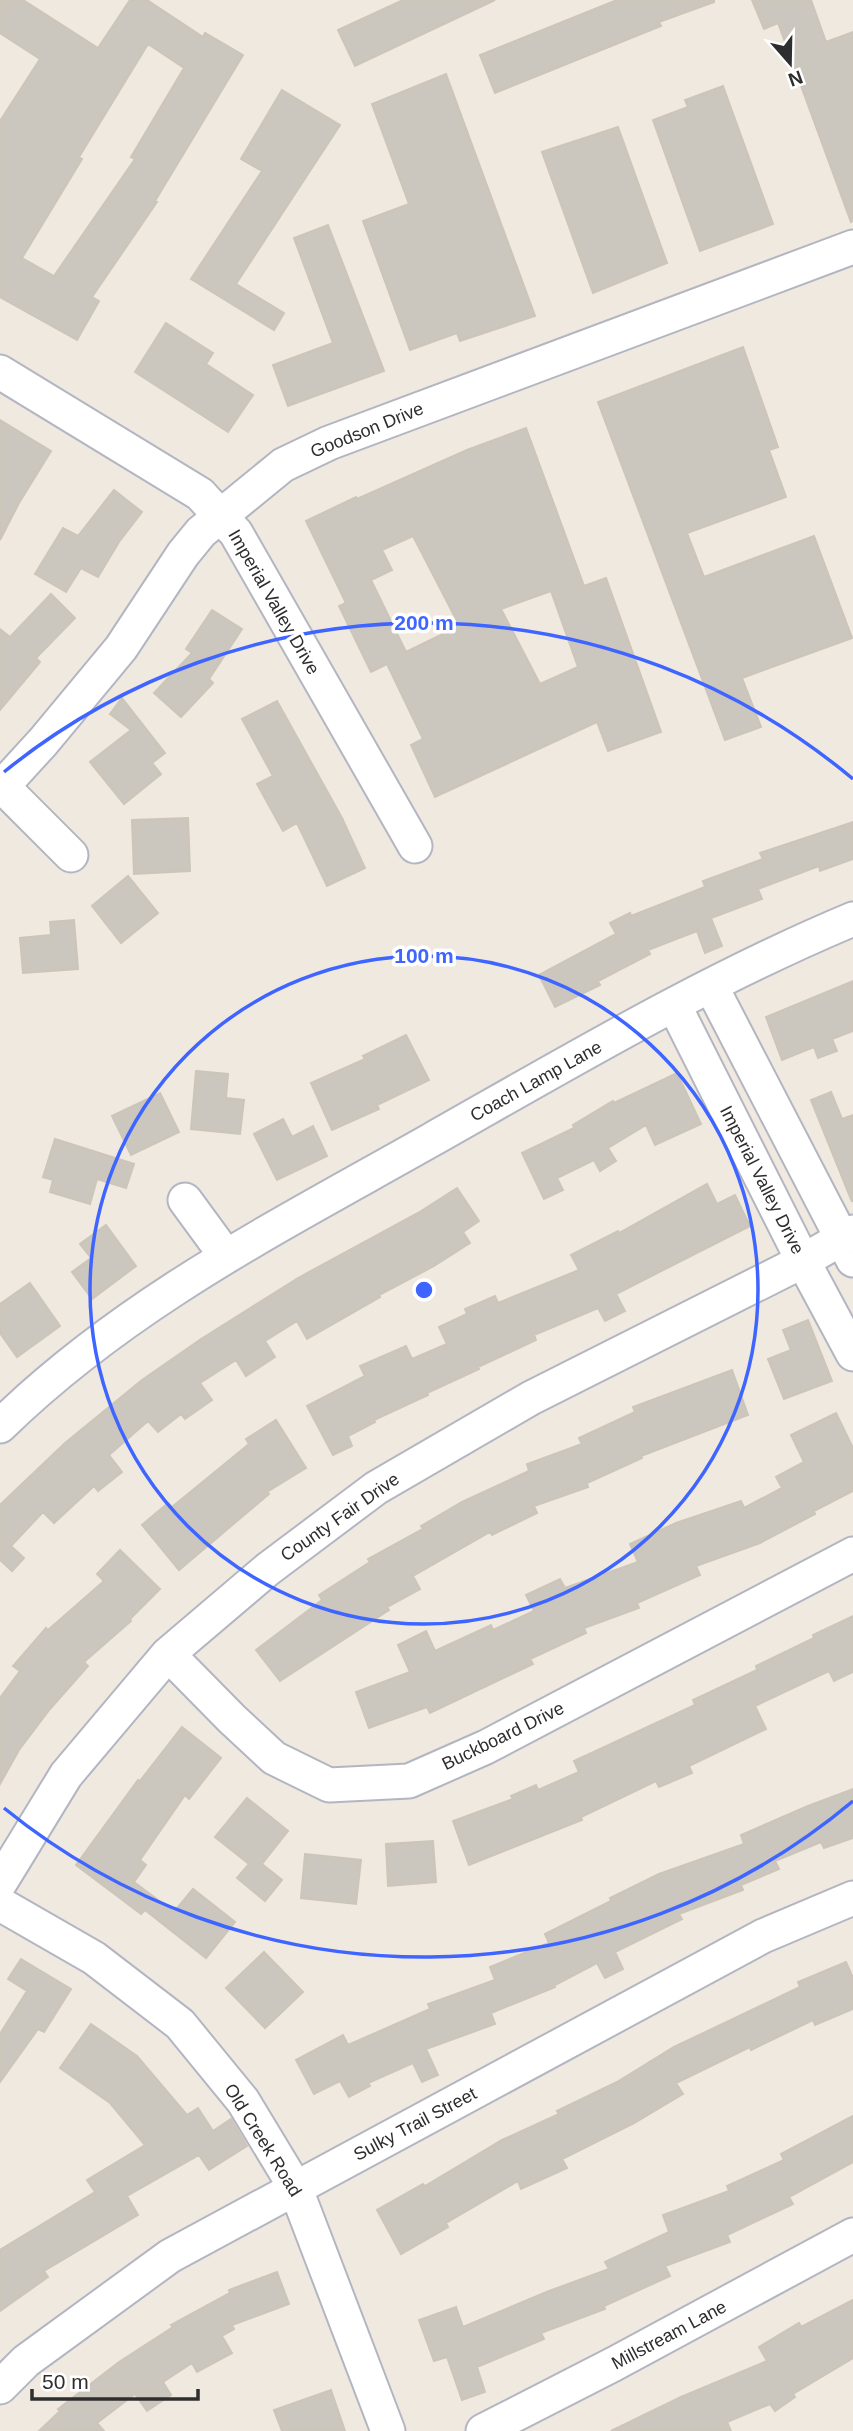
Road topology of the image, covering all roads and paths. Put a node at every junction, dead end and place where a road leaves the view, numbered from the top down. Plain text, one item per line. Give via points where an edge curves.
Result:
1 (853, 247) edge
2 (0, 372) edge
3 (222, 515) junction
4 (2, 788) edge
5 (415, 846) dead end
6 (71, 855) dead end
7 (853, 919) edge
8 (711, 986) junction
9 (674, 1006) junction
10 (185, 1200) dead end
11 (849, 1244) edge
12 (226, 1256) junction
13 (803, 1261) junction
14 (853, 1354) edge
15 (1, 1424) edge
16 (853, 1554) edge
17 (168, 1654) junction
18 (0, 1883) edge
19 (853, 1899) edge
20 (0, 1904) edge
21 (295, 2187) junction
22 (853, 2235) edge
23 (0, 2387) edge
24 (387, 2431) edge
25 (483, 2431) edge

1 - 3 street, Goodson Drive via 329,443 283,465
2 - 3 street, Imperial Valley Drive via 200,494
3 - 4 street, Goodson Drive via 183,554 121,648
3 - 5 street, Imperial Valley Drive
4 - 6 street, Goodson Drive
7 - 8 street, Coach Lamp Lane
8 - 9 street, Coach Lamp Lane
8 - 11 street
9 - 12 street, Coach Lamp Lane
9 - 13 street, Imperial Valley Drive
10 - 12 street
11 - 13 street, County Fair Drive
12 - 15 street, Coach Lamp Lane via 135,1314 44,1384
13 - 14 street, Imperial Valley Drive
13 - 17 street, County Fair Drive via 531,1398 376,1488 268,1569
16 - 17 street, Buckboard Drive via 486,1747 410,1782 328,1785 274,1758
17 - 18 street, County Fair Drive via 66,1775
19 - 21 street, Sulky Trail Street via 763,1936
20 - 21 street, Old Creek Road via 94,1958 180,2024 243,2101
21 - 23 street, Sulky Trail Street via 170,2256 26,2361
21 - 24 street, Old Creek Road
22 - 25 street, Millstream Lane

